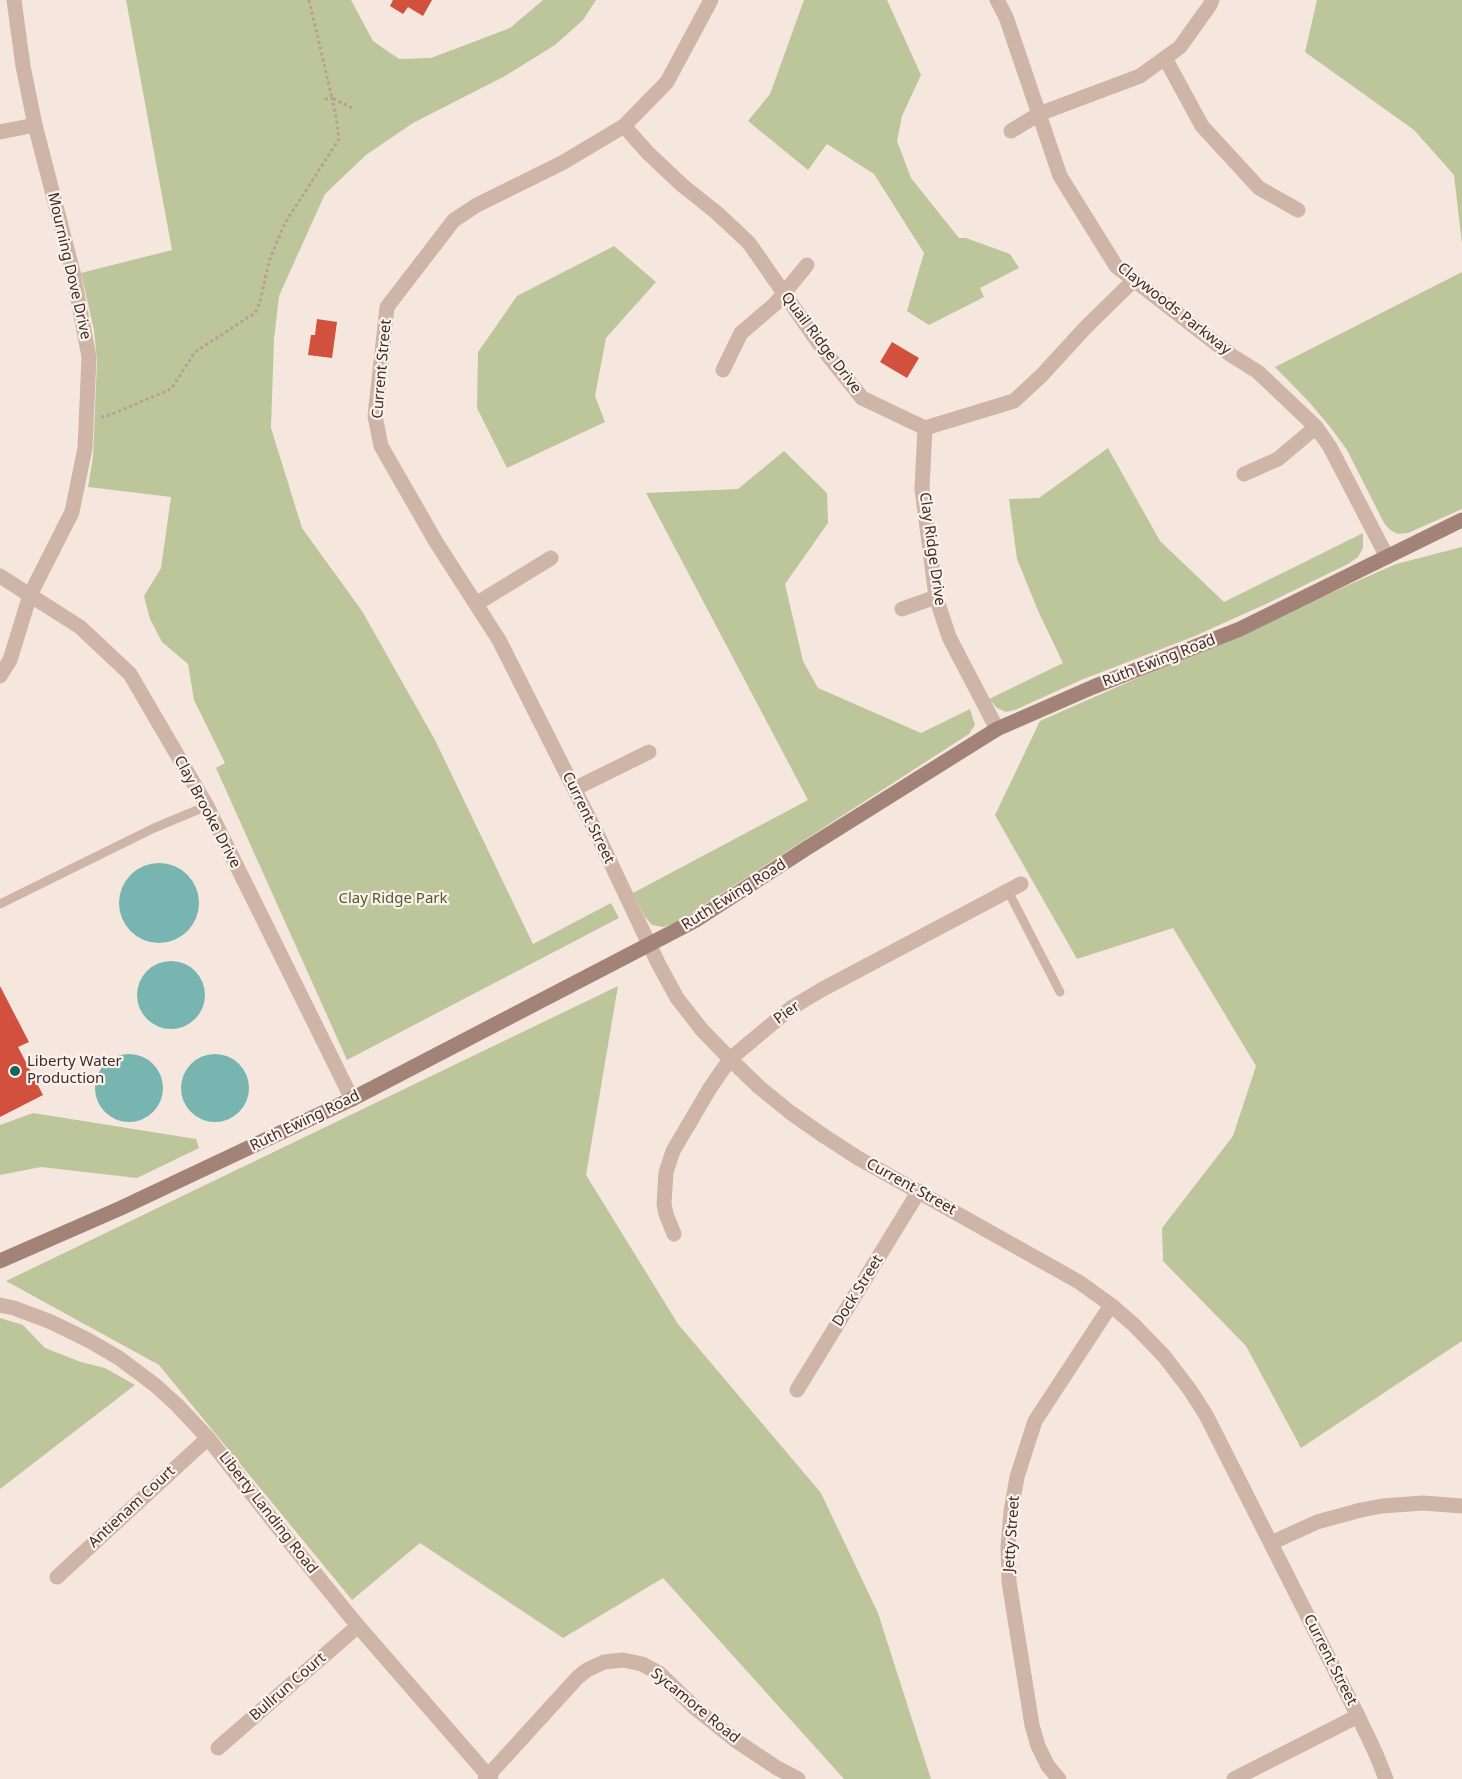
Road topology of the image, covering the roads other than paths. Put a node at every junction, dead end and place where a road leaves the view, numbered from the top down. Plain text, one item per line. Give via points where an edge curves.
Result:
1 (14, 0) edge
2 (711, 0) edge
3 (997, 0) edge
4 (1212, 0) edge
5 (1165, 58) junction
6 (1039, 114) junction
7 (35, 125) junction
8 (624, 126) junction
9 (1011, 130) dead end
10 (0, 132) edge
11 (1298, 210) dead end
12 (807, 265) dead end
13 (1134, 280) junction
14 (784, 294) junction
15 (723, 370) dead end
16 (1316, 427) junction
17 (925, 428) junction
18 (1244, 474) dead end
19 (1462, 519) edge
20 (1387, 557) junction
21 (551, 558) dead end
22 (0, 576) edge
23 (30, 595) junction
24 (936, 597) junction
25 (476, 604) junction
26 (902, 609) dead end
27 (0, 676) edge
28 (997, 729) junction
29 (649, 752) dead end
30 (574, 789) junction
31 (207, 806) junction
32 (1014, 888) joint
33 (0, 904) edge
34 (649, 945) junction
35 (1060, 992) dead end
36 (730, 1059) junction
37 (352, 1099) junction
38 (919, 1191) junction
39 (674, 1234) dead end
40 (0, 1261) edge
41 (0, 1305) edge
42 (1111, 1305) junction
43 (797, 1390) dead end
44 (208, 1438) junction
45 (1462, 1506) edge
46 (1271, 1543) junction
47 (57, 1577) dead end
48 (358, 1626) junction
49 (1358, 1716) junction
50 (218, 1748) dead end
51 (488, 1778) edge
52 (798, 1779) edge
53 (1059, 1779) edge
54 (1234, 1779) edge
55 (1386, 1779) edge

1 - 7 street, Mourning Dove Drive
2 - 8 street, Current Street via 667,82
3 - 6 street, Claywoods Parkway
4 - 5 street via 1180,47
5 - 6 street via 1140,76
5 - 11 street via 1202,126 1259,188
6 - 9 street
6 - 13 street, Claywoods Parkway via 1060,176 1116,266
7 - 10 street
7 - 23 street, Mourning Dove Drive via 73,272 89,357 85,448 72,512
8 - 14 street, Quail Ridge Drive via 682,185 749,243
8 - 25 street, Current Street via 454,220 387,307 375,416 381,446
12 - 14 street
13 - 16 street, Claywoods Parkway via 1258,372
13 - 17 street via 1014,401
14 - 15 street via 741,333
14 - 17 street, Quail Ridge Drive via 862,398
16 - 18 street via 1278,459
16 - 20 street, Claywoods Parkway
17 - 24 street, Clay Ridge Drive via 922,489
19 - 20 street, Ruth Ewing Road
20 - 28 street, Ruth Ewing Road via 1240,629
21 - 25 street
22 - 23 street, Clay Brooke Drive
23 - 27 street, Mourning Dove Drive via 10,660
23 - 31 street, Clay Brooke Drive via 80,627 130,674
24 - 26 street
24 - 28 street, Clay Ridge Drive via 949,637
25 - 30 street, Current Street via 499,640
28 - 34 street, Ruth Ewing Road via 714,910
29 - 30 street
30 - 34 street, Current Street
31 - 33 lane
31 - 37 street, Clay Brooke Drive
32 - 35 lane
32 - 36 street, Pier via 791,1008
34 - 36 street, Current Street via 677,998
34 - 37 street, Ruth Ewing Road
36 - 38 street, Current Street via 816,1131
36 - 39 street, Pier via 673,1151 666,1172 664,1204
37 - 40 street, Ruth Ewing Road
38 - 42 street, Current Street via 1079,1282
38 - 43 street, Dock Street
41 - 44 street, Liberty Landing Road via 51,1322 118,1358 155,1385
42 - 46 street, Current Street via 1164,1356 1190,1390
42 - 53 street, Jetty Street via 1035,1421 1017,1477 1011,1512 1009,1582 1032,1725 1038,1746
44 - 47 street, Antienam Court
44 - 48 street, Liberty Landing Road
45 - 46 street via 1423,1503 1361,1509 1317,1522
46 - 49 street, Current Street
48 - 50 street, Bullrun Court
48 - 51 street, Liberty Landing Road
49 - 54 street
49 - 55 street, Current Street
51 - 52 street, Sycamore Road via 578,1677 604,1662 623,1660 659,1673 735,1740

